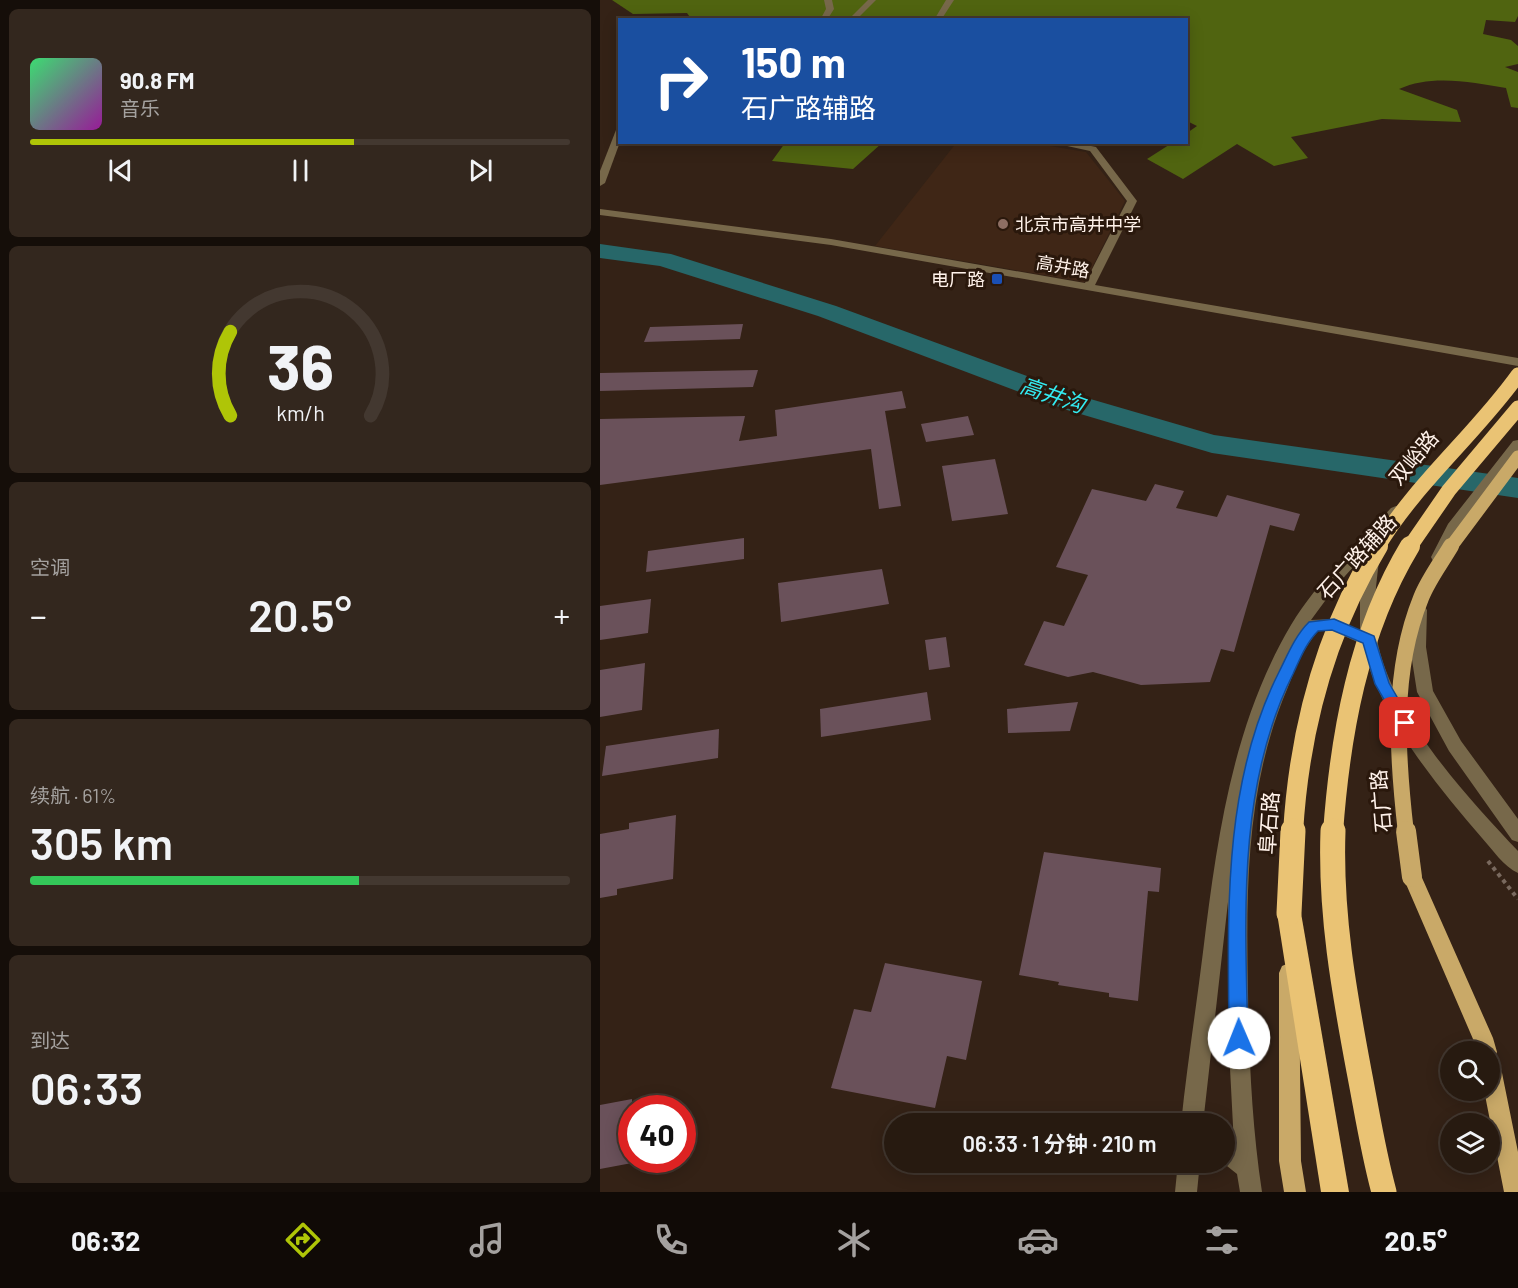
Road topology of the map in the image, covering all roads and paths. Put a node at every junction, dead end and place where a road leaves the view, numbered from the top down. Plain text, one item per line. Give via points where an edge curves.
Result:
1 (828, 0) edge
2 (872, 0) edge
3 (950, 0) edge
4 (824, 18) edge
5 (853, 18) edge
6 (938, 18) edge
7 (618, 135) edge
8 (1064, 144) edge
9 (600, 183) edge
10 (600, 212) edge
11 (1088, 287) junction
12 (1518, 362) edge
13 (1518, 369) edge
14 (1518, 375) edge
15 (1518, 408) edge
16 (1516, 451) edge
17 (1398, 508) junction
18 (1369, 640) junction
19 (1518, 834) edge
20 (1518, 864) edge
21 (1289, 913) junction
22 (1484, 1041) edge
23 (1497, 1101) edge
24 (1193, 1113) edge
25 (1235, 1158) edge
26 (1247, 1168) junction
27 (1188, 1173) edge
28 (1186, 1192) edge
29 (1251, 1192) edge
30 (1295, 1192) edge
31 (1335, 1192) edge
32 (1384, 1192) edge
33 (1515, 1192) edge

1 - 4 street via 830,9
2 - 5 street
3 - 6 street
7 - 9 street
8 - 11 street via 1093,149 1132,201
10 - 11 street, 高井路 via 788,235
11 - 12 street, 高井路
13 - 17 street, 双峪路, bridge
14 - 21 highway, 阜石路, bridge via 1403,510 1362,570 1332,637 1313,702 1298,778
15 - 32 highway, bridge via 1434,511 1392,578 1359,666 1344,731 1332,871 1339,957
16 - 19 street via 1472,501 1432,569 1419,610 1418,647 1425,692 1455,746
16 - 22 main road, 石广路, bridge via 1462,526 1420,599 1408,641 1401,700 1400,785 1412,877
17 - 18 street, 双峪路 via 1372,560 1367,598
17 - 24 street, 石广路辅路 via 1322,592 1292,636 1265,690 1240,766 1226,840
18 - 20 street, 双峪路 via 1382,684 1393,705 1429,757
18 - 26 street, 石广路辅路 via 1334,625 1314,626 1304,636 1278,687 1257,741 1245,810 1236,904 1240,1083
21 - 30 main road via 1290,1161
21 - 31 highway, 阜石路
23 - 33 main road
25 - 26 street
26 - 29 street, 石广路辅路
27 - 28 street

